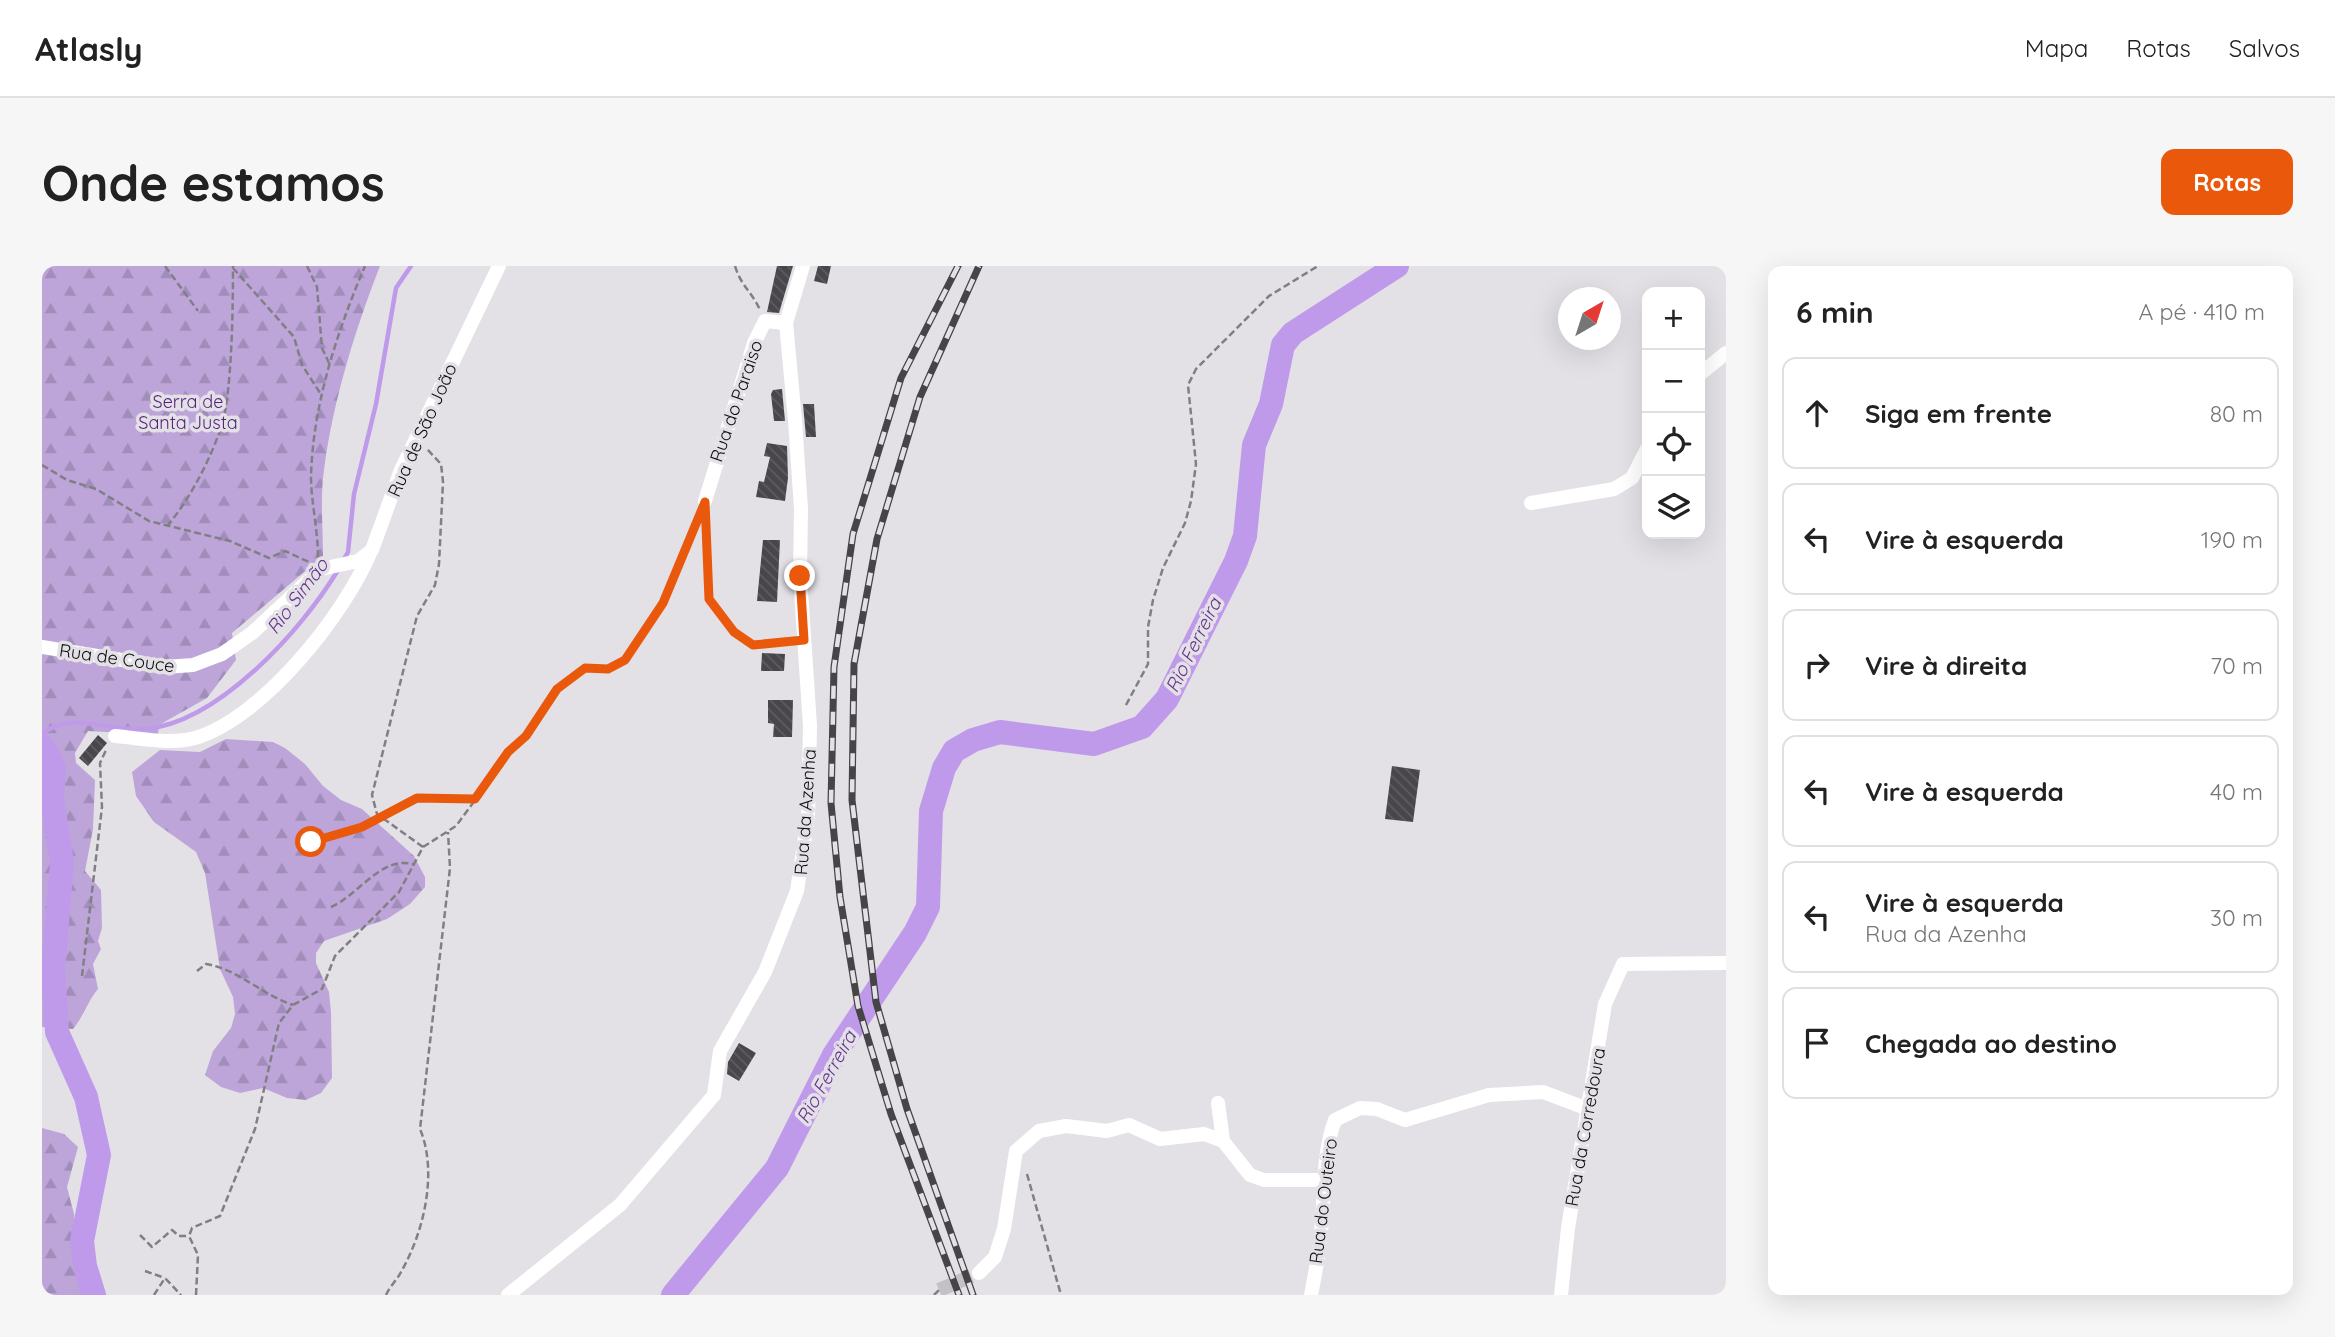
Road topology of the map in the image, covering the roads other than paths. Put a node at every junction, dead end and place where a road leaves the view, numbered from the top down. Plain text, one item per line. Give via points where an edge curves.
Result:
1 (499, 266) edge
2 (803, 266) edge
3 (786, 323) junction
4 (1726, 353) edge
5 (1705, 370) edge
6 (1642, 459) edge
7 (705, 502) road end
8 (1531, 503) dead end
9 (372, 550) junction
10 (42, 647) edge
11 (115, 736) road end
12 (1726, 963) edge
13 (1217, 1103) dead end
14 (1588, 1109) junction
15 (1223, 1141) junction
16 (1323, 1180) junction
17 (979, 1273) tunnel mouth
18 (508, 1295) edge
19 (1311, 1295) edge
20 (1560, 1295) edge

1 - 9 street, Rua de São João via 401,470
2 - 3 street, Rua da Azenha
3 - 7 street, Rua do Paraiso via 765,321 754,343
3 - 18 street, Rua da Azenha via 801,509 810,726 804,859 797,891 765,972 720,1051 714,1095 620,1205
4 - 5 street
6 - 8 street via 1632,478 1614,489
9 - 10 street, Rua de Couce via 358,561 319,566 252,633 222,654 193,665 165,667
9 - 11 street, Rua de São João via 362,574 322,634 244,711 195,738 163,741
12 - 14 street, Rua da Corredoura via 1623,964 1605,1004
13 - 15 street
14 - 16 street, Rua do Outeiro via 1543,1092 1489,1096 1405,1120 1360,1108 1335,1120
14 - 20 street, Rua da Corredoura
15 - 16 street via 1250,1175 1264,1180
15 - 17 street via 1204,1134 1160,1139 1129,1125 1107,1131 1066,1126 1039,1131 1016,1151 1004,1229 995,1256
16 - 19 street, Rua do Outeiro

